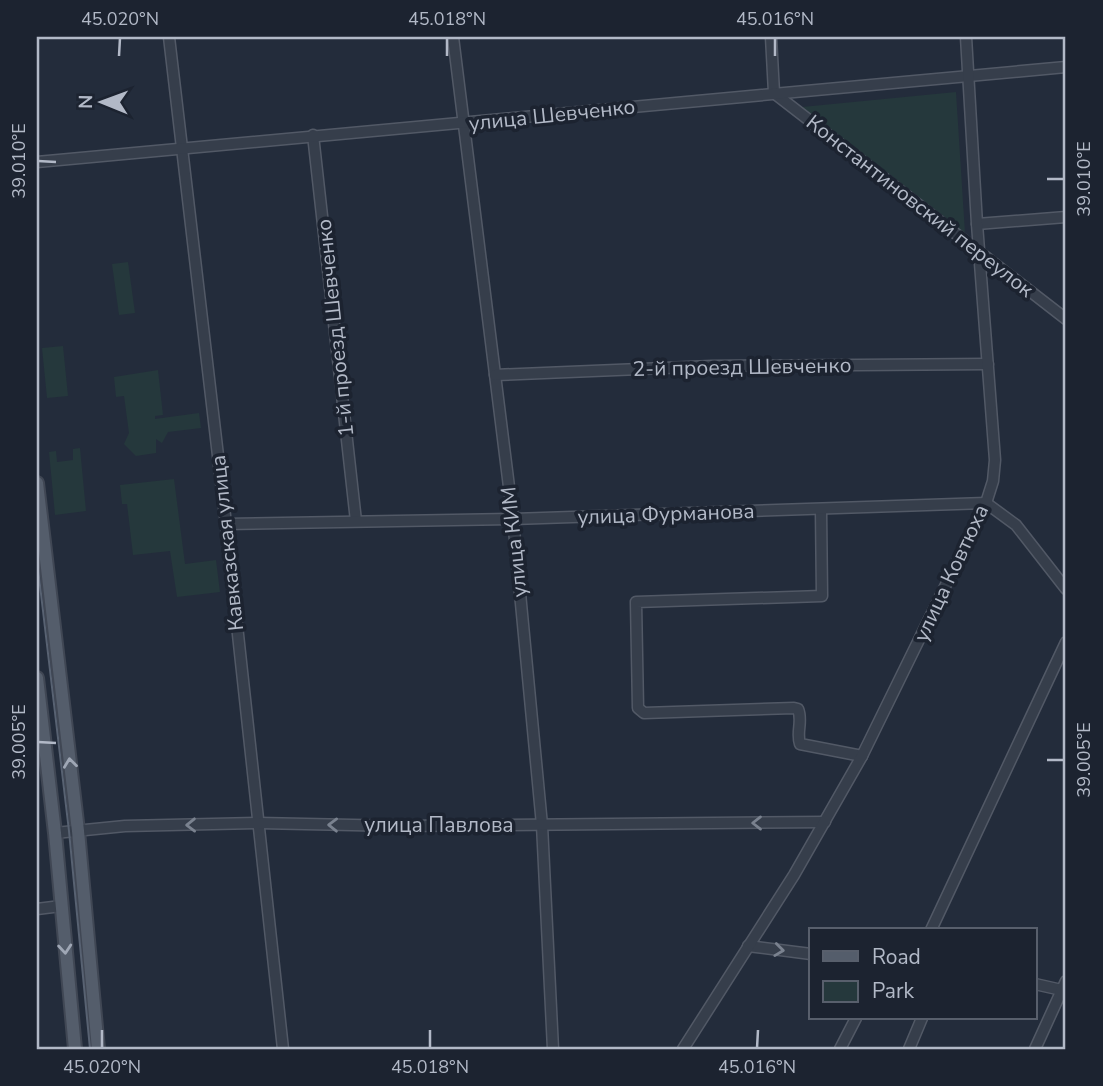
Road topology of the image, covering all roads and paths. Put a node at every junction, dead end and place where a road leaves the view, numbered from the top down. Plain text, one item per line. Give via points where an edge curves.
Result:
1 (169, 37) edge
2 (453, 37) edge
3 (771, 37) edge
4 (966, 37) edge
5 (1066, 67) edge
6 (970, 76) junction
7 (774, 93) junction
8 (464, 123) junction
9 (313, 135) junction
10 (181, 148) junction
11 (37, 162) edge
12 (1066, 217) edge
13 (977, 224) junction
14 (979, 252) junction
15 (1066, 318) edge
16 (988, 364) junction
17 (495, 375) junction
18 (37, 483) edge
19 (986, 503) junction
20 (821, 510) junction
21 (513, 519) junction
22 (356, 521) junction
23 (226, 524) junction
24 (1066, 589) edge
25 (1066, 642) edge
26 (37, 678) edge
27 (38, 706) edge
28 (862, 756) junction
29 (825, 822) junction
30 (259, 823) junction
31 (542, 825) junction
32 (78, 831) junction
33 (55, 833) junction
34 (61, 906) junction
35 (37, 909) edge
36 (932, 928) edge
37 (748, 946) junction
38 (809, 954) edge
39 (1036, 984) edge
40 (1065, 987) edge
41 (855, 1020) edge
42 (921, 1020) edge
43 (75, 1049) edge
44 (98, 1049) edge
45 (283, 1049) edge
46 (553, 1049) edge
47 (683, 1049) edge
48 (839, 1049) edge
49 (909, 1049) edge
50 (1035, 1049) edge

1 - 10 street, Кавказская улица
2 - 8 street, улица КИМ
3 - 7 street
4 - 6 street, улица Ковтюха
5 - 6 street, улица Шевченко
6 - 7 street, улица Шевченко
6 - 13 street, улица Ковтюха
7 - 8 street, улица Шевченко
7 - 14 street, Константиновский переулок
8 - 9 street, улица Шевченко
8 - 17 street, улица КИМ
9 - 10 street, улица Шевченко
9 - 22 street, 1-й проезд Шевченко
10 - 11 street, улица Шевченко
10 - 23 street, Кавказская улица
12 - 13 street
13 - 14 street, улица Ковтюха
14 - 15 street, Константиновский переулок
14 - 16 street, улица Ковтюха
16 - 17 street, 2-й проезд Шевченко via 726,366
16 - 19 street, улица Ковтюха via 995,460
17 - 21 street, улица КИМ
32 -> 18 main road
19 - 20 street, улица Фурманова
19 - 24 street via 1016,524
19 - 28 street, улица Ковтюха
20 - 21 street, улица Фурманова
20 - 28 street via 822,596 636,602 638,708 644,713 799,709 800,744
21 - 22 street, улица Фурманова
21 - 31 street, улица КИМ
22 - 23 street, улица Фурманова
23 - 30 street, Кавказская улица
25 - 36 street
26 - 27 main road
27 - 33 main road
28 - 29 street, улица Ковтюха
29 -> 31 street, улица Павлова
29 - 37 street, улица Ковтюха
31 -> 30 street, улица Павлова
30 -> 32 street, улица Павлова via 125,825
30 - 45 street, Кавказская улица
31 - 46 street, улица КИМ
32 - 33 street, улица Павлова
32 - 44 main road
33 - 34 main road
34 - 35 street
34 -> 43 main road
37 -> 38 street
37 - 47 street, улица Ковтюха
39 - 40 street
40 - 50 street
41 - 48 street
42 - 49 street

